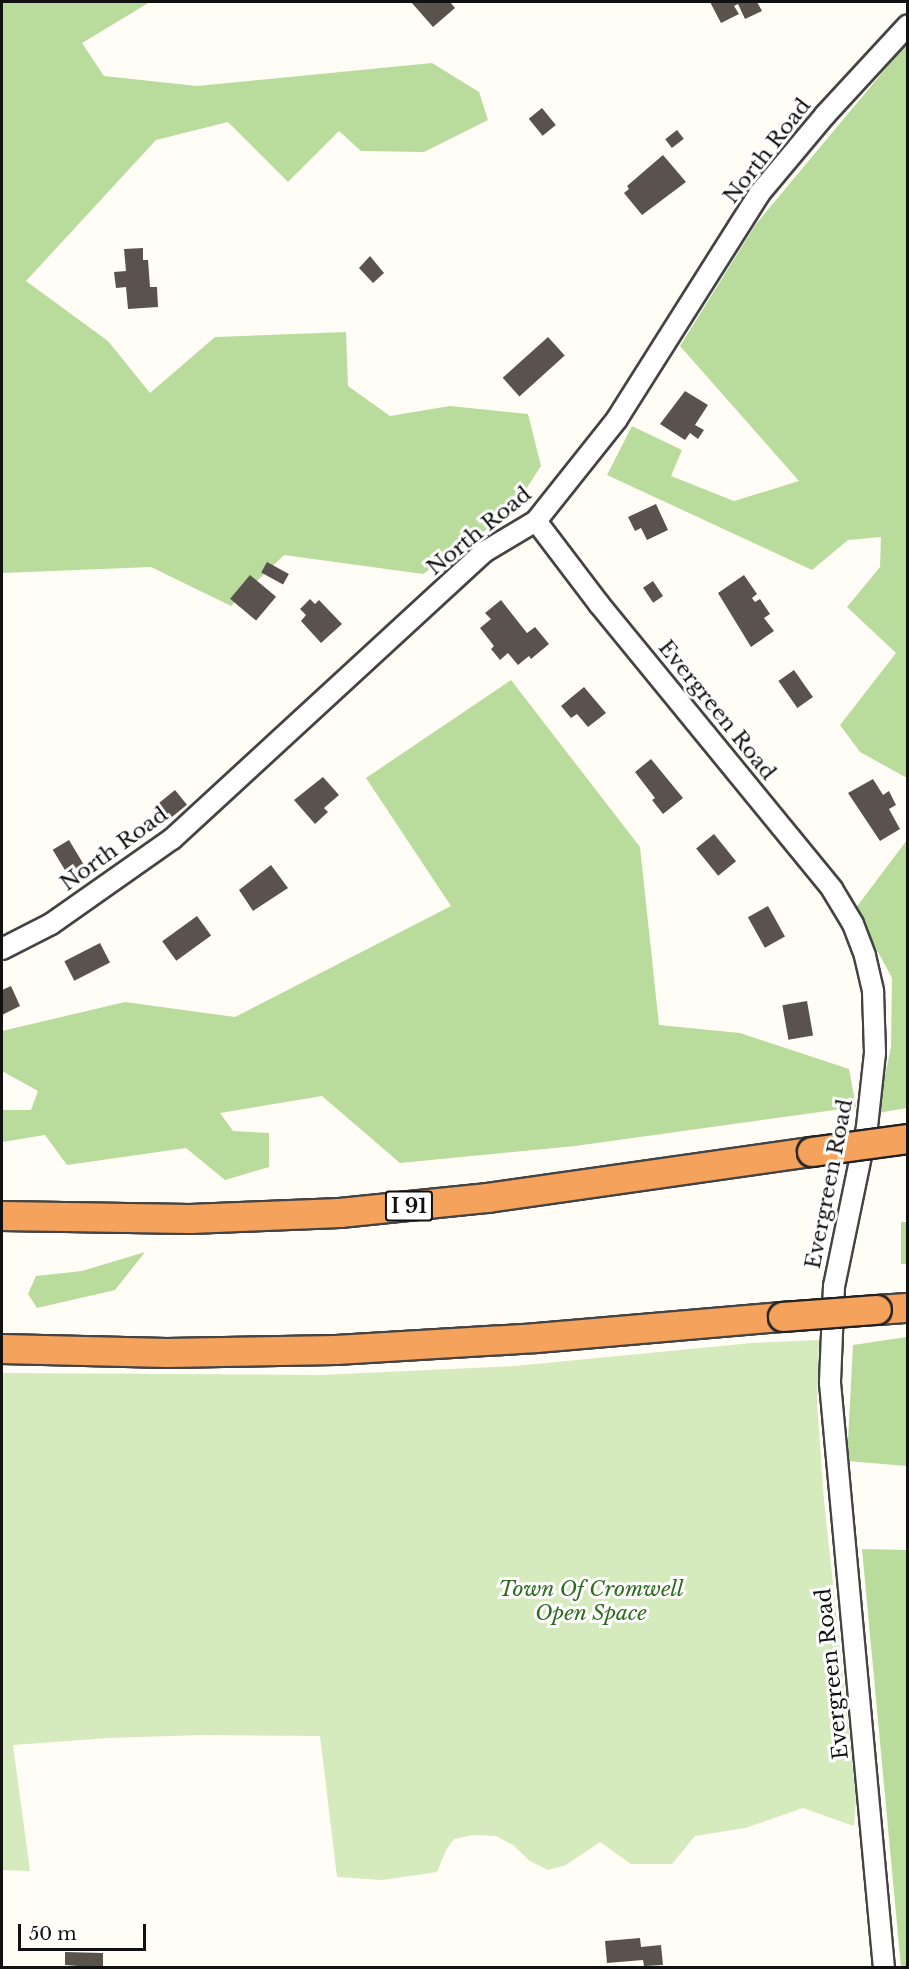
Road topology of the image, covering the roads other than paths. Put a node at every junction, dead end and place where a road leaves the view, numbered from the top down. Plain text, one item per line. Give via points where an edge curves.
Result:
1 (908, 25) edge
2 (536, 521) junction
3 (2, 949) edge
4 (908, 1139) edge
5 (2, 1216) edge
6 (908, 1308) edge
7 (2, 1349) edge
8 (884, 1968) edge

1 - 2 street, North Road via 759,194 618,418
2 - 3 street, North Road via 484,552 172,839 51,924
2 - 8 street, Evergreen Road via 832,889 866,956 875,1014 875,1053 866,1135 835,1278 830,1383
4 - 5 highway, I 91, bridge via 488,1198 340,1212 190,1219
6 - 7 highway, bridge via 336,1350 167,1353

